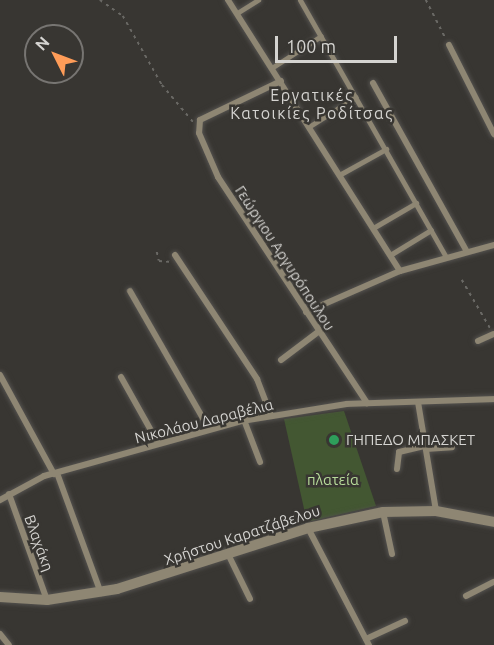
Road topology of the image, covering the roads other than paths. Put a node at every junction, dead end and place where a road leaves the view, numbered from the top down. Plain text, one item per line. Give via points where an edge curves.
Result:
1 (228, 0) edge
2 (258, 0) edge
3 (300, 0) edge
4 (237, 13) junction
5 (321, 36) junction
6 (449, 45) road end
7 (273, 67) junction
8 (281, 81) junction
9 (373, 82) dead end
10 (356, 98) junction
11 (310, 126) junction
12 (494, 134) edge
13 (386, 149) junction
14 (339, 175) junction
15 (416, 203) junction
16 (373, 228) junction
17 (432, 230) junction
18 (494, 245) edge
19 (466, 252) junction
20 (390, 255) junction
21 (446, 257) junction
22 (176, 258) road end
23 (400, 271) junction
24 (130, 291) dead end
25 (306, 312) junction
26 (318, 332) junction
27 (494, 333) edge
28 (478, 341) dead end
29 (281, 360) dead end
30 (0, 375) edge
31 (121, 377) dead end
32 (494, 399) edge
33 (418, 402) junction
34 (367, 403) junction
35 (271, 415) junction
36 (244, 420) junction
37 (209, 429) junction
38 (158, 443) junction
39 (452, 447) dead end
40 (426, 448) junction
41 (260, 462) dead end
42 (397, 469) dead end
43 (56, 473) junction
44 (9, 494) junction
45 (0, 500) edge
46 (436, 511) junction
47 (383, 512) junction
48 (494, 522) edge
49 (308, 528) junction
50 (228, 554) junction
51 (392, 555) dead end
52 (494, 582) edge
53 (101, 593) junction
54 (466, 596) dead end
55 (0, 597) edge
56 (250, 599) dead end
57 (47, 600) junction
58 (405, 621) dead end
59 (0, 634) edge
60 (367, 642) edge
61 (9, 645) edge

1 - 4 street
2 - 4 street
3 - 5 street
4 - 7 street
5 - 7 street
5 - 10 street
6 - 12 street
7 - 8 street
8 - 11 street
8 - 25 street, Γεώργιου Αργυρόπουλου via 199,122 218,177
9 - 19 street
10 - 11 street
10 - 13 street
11 - 14 street
13 - 14 street
13 - 15 street
14 - 16 street
15 - 16 street
15 - 17 street
16 - 20 street
17 - 20 street
17 - 21 street
18 - 19 street
19 - 21 street
20 - 23 street
21 - 23 street
22 - 35 street via 257,379
23 - 25 street
24 - 37 street
25 - 26 street, Γεώργιου Αργυρόπουλου
26 - 29 street
26 - 34 street, Γεώργιου Αργυρόπουλου
27 - 28 street
30 - 43 street
31 - 38 street
32 - 33 street, Νικολάου Δαραβέλια
33 - 34 street, Νικολάου Δαραβέλια
33 - 40 street
34 - 35 street, Νικολάου Δαραβέλια
35 - 36 street, Νικολάου Δαραβέλια
36 - 37 street, Νικολάου Δαραβέλια
36 - 41 street
37 - 38 street, Νικολάου Δαραβέλια
38 - 43 street, Νικολάου Δαραβέλια
39 - 40 street
40 - 42 street via 399,452
40 - 46 street
43 - 44 street, Νικολάου Δαραβέλια
43 - 53 street
44 - 45 street, Νικολάου Δαραβέλια
44 - 57 street, Βλαχάκη
46 - 47 street, Χρήστου Καρατζάβελου
46 - 48 street, Χρήστου Καρατζάβελου
47 - 49 street, Χρήστου Καρατζάβελου
47 - 51 street
49 - 50 street, Χρήστου Καρατζάβελου
49 - 60 street
50 - 53 street, Χρήστου Καρατζάβελου
50 - 56 street
52 - 54 street
53 - 57 street, Χρήστου Καρατζάβελου
55 - 57 street, Χρήστου Καρατζάβελου
58 - 60 street
59 - 61 street

